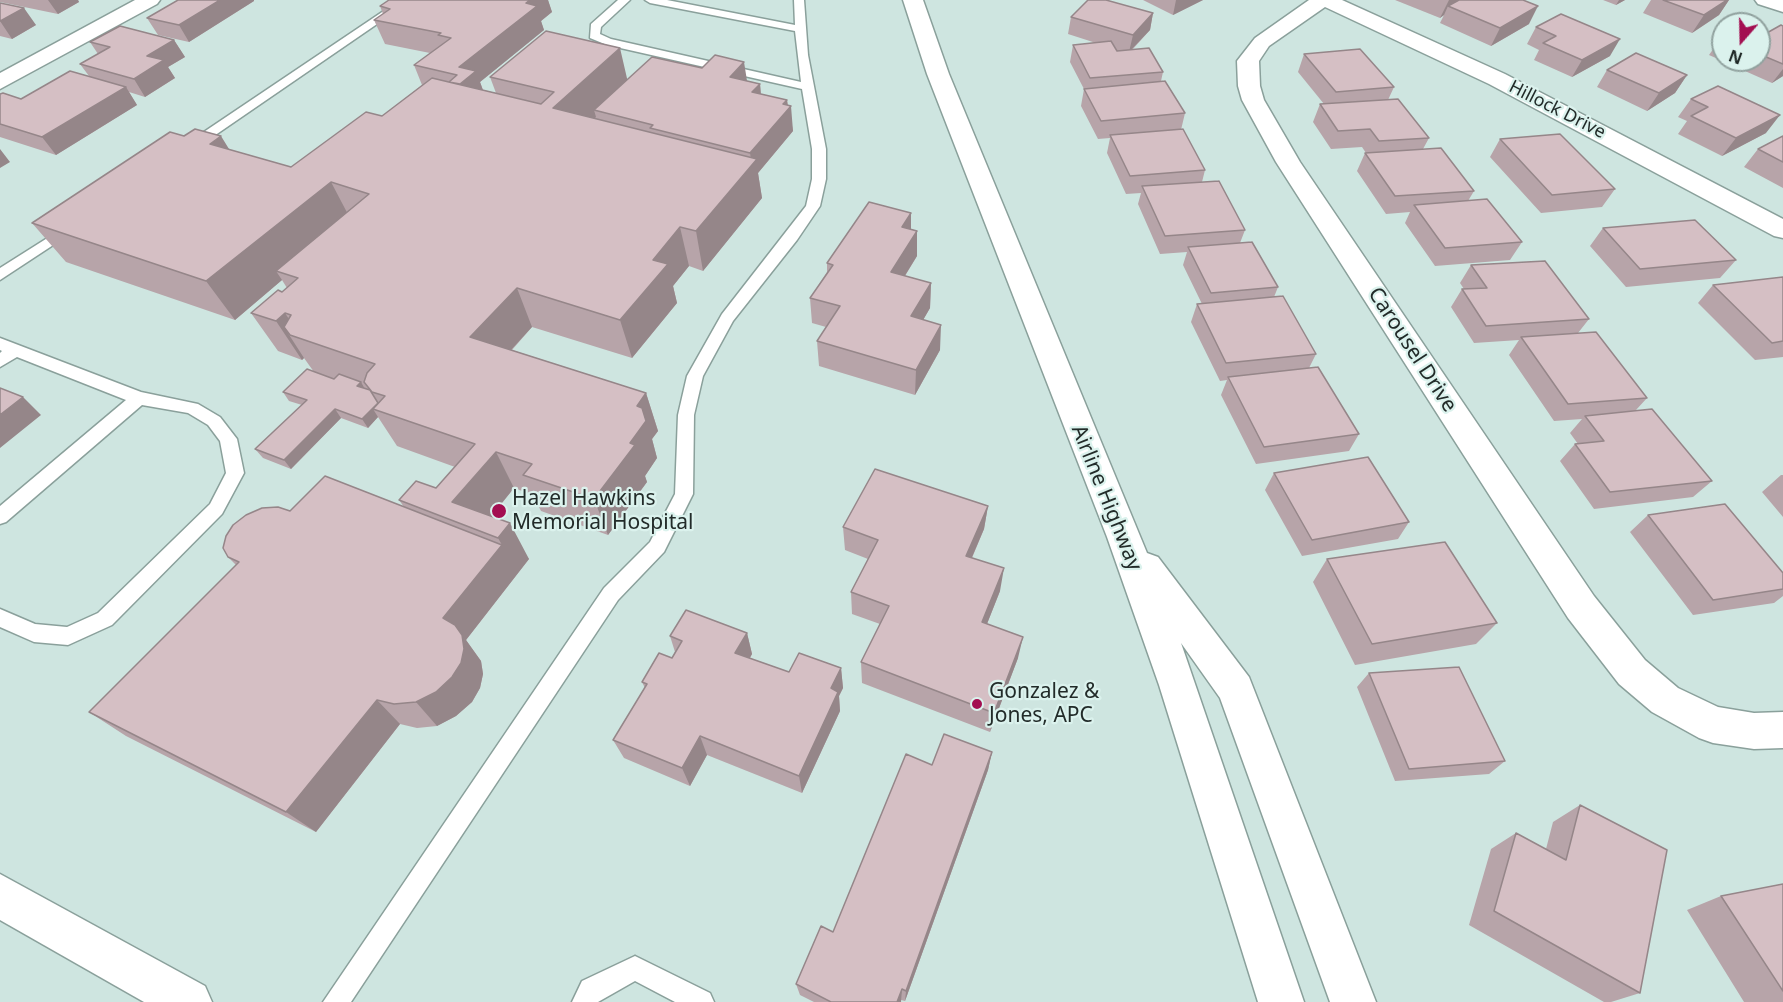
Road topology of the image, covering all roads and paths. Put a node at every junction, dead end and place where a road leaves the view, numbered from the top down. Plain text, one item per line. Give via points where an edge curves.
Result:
1 (150, 0) edge
2 (407, 0) edge
3 (625, 0) edge
4 (650, 0) edge
5 (799, 0) edge
6 (913, 0) edge
7 (1324, 0) edge
8 (1765, 0) edge
9 (1783, 6) edge
10 (800, 29) junction
11 (0, 82) edge
12 (808, 87) junction
13 (174, 156) edge
14 (78, 222) edge
15 (1783, 230) edge
16 (0, 275) edge
17 (8, 347) edge
18 (0, 361) edge
19 (139, 398) junction
20 (0, 517) edge
21 (1124, 537) junction
22 (0, 618) edge
23 (1783, 730) edge
24 (0, 896) edge
25 (189, 1002) edge
26 (336, 1002) edge
27 (585, 1002) edge
28 (701, 1002) edge
29 (1281, 1002) edge
30 (1353, 1002) edge

1 - 11 street
2 - 13 lane
3 - 12 lane via 595,26 594,36
4 - 10 lane
5 - 10 lane
6 - 21 street, Airline Highway via 938,74
7 - 15 street, Hillock Drive via 1497,79
7 - 23 street, Carousel Drive via 1262,42 1248,61 1249,86 1264,122 1294,172 1581,607 1632,672 1665,700 1713,725 1754,731
8 - 9 street
10 - 12 lane
12 - 26 lane via 819,149 819,179 813,206 727,318 695,376 686,415 684,494 657,547 611,594
14 - 16 lane
17 - 18 lane
17 - 19 lane
19 - 20 lane
19 - 22 lane via 192,408 214,421 228,439 235,472 216,509 105,619 68,636 34,633
21 - 29 street, Airline Highway via 1178,685
21 - 30 street via 1236,689
24 - 25 street
27 - 28 lane via 591,990 635,968

